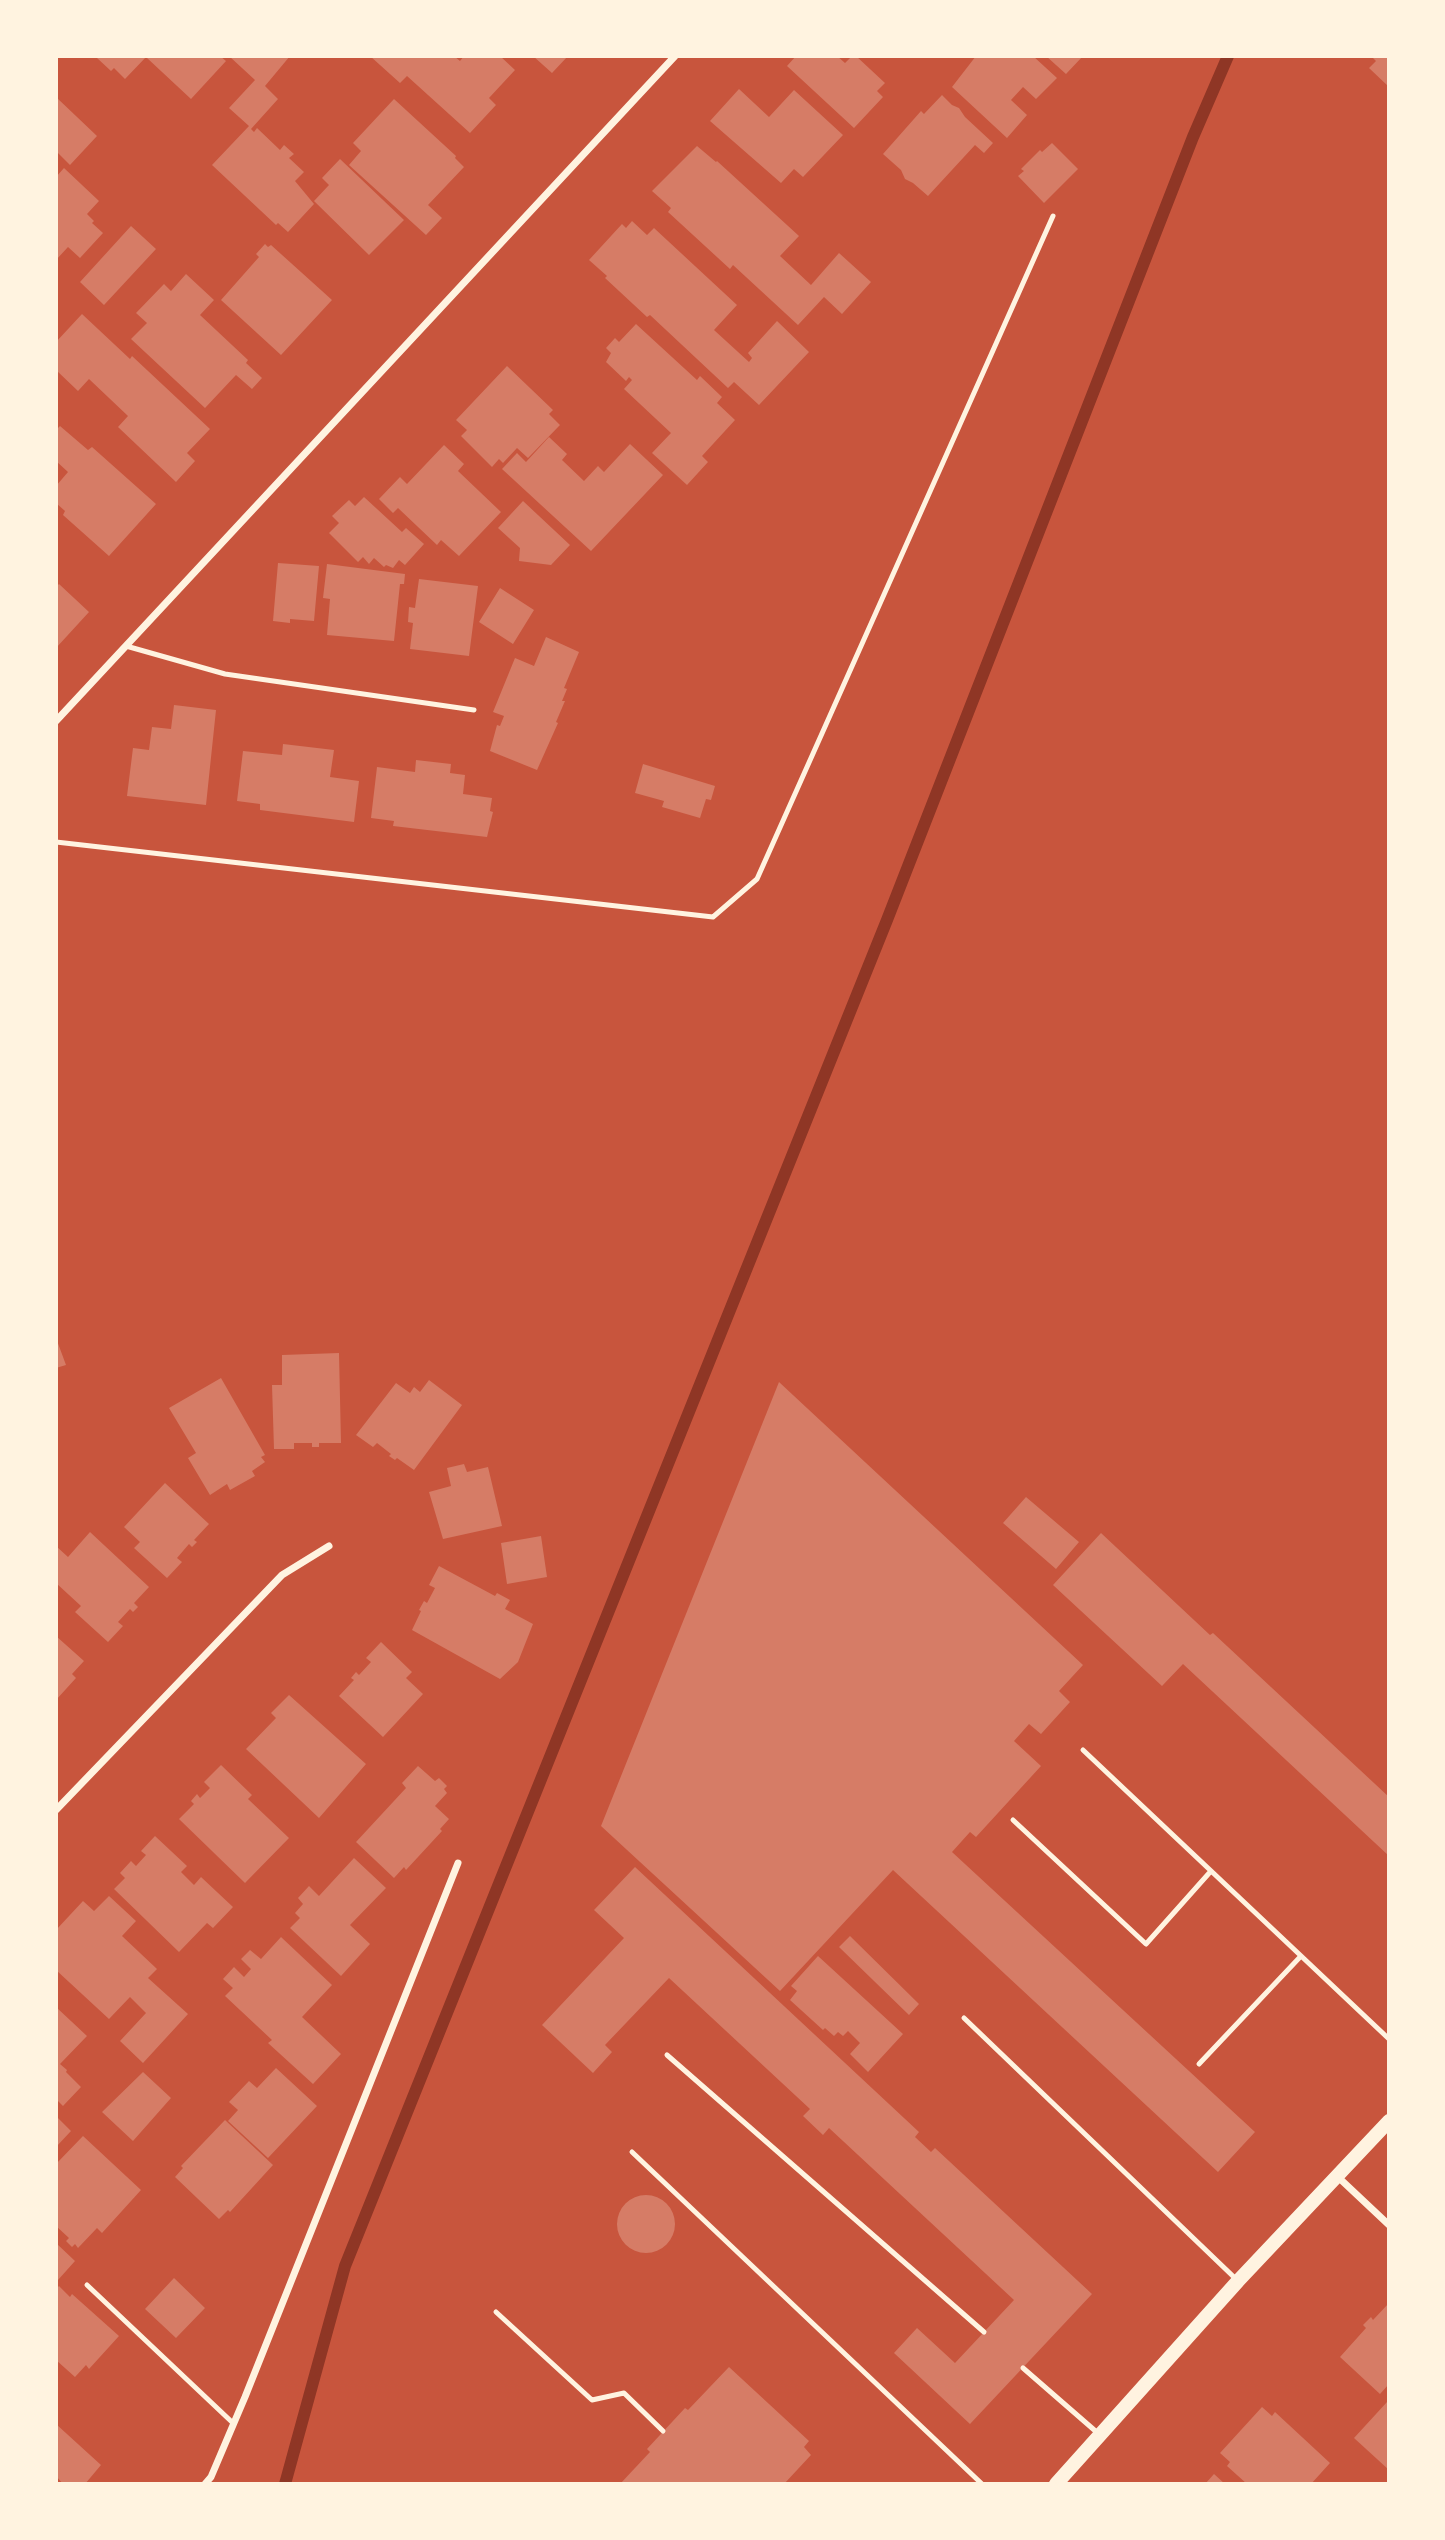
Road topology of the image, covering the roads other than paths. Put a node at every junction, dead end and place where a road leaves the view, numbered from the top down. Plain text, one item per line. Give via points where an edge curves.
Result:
1 (675, 56) edge
2 (1053, 216) dead end
3 (126, 646) junction
4 (474, 710) dead end
5 (56, 721) edge
6 (56, 842) edge
7 (329, 1546) dead end
8 (1083, 1750) dead end
9 (56, 1810) edge
10 (1013, 1820) dead end
11 (458, 1863) dead end
12 (1212, 1871) junction
13 (1301, 1956) junction
14 (964, 2018) dead end
15 (1389, 2039) edge
16 (667, 2055) dead end
17 (1199, 2064) dead end
18 (1389, 2122) edge
19 (632, 2152) dead end
20 (1338, 2177) junction
21 (1389, 2225) edge
22 (1238, 2281) junction
23 (87, 2285) dead end
24 (496, 2312) dead end
25 (984, 2332) dead end
26 (1023, 2368) dead end
27 (234, 2424) junction
28 (663, 2431) dead end
29 (1100, 2435) junction
30 (1062, 2482) edge
31 (205, 2484) edge
32 (982, 2484) edge

1 - 3 street
2 - 6 lane via 757,879 713,917
3 - 4 lane via 225,674
3 - 5 street
7 - 9 street via 282,1575
8 - 12 lane
10 - 12 lane via 1146,1944
11 - 27 street
12 - 13 lane
13 - 15 lane
13 - 17 lane
14 - 22 lane
16 - 25 lane
18 - 20 main road
19 - 32 lane
20 - 21 street
20 - 22 main road
22 - 29 main road
23 - 27 lane
24 - 28 lane via 592,2400 624,2393
26 - 29 lane
27 - 31 street
29 - 30 main road

